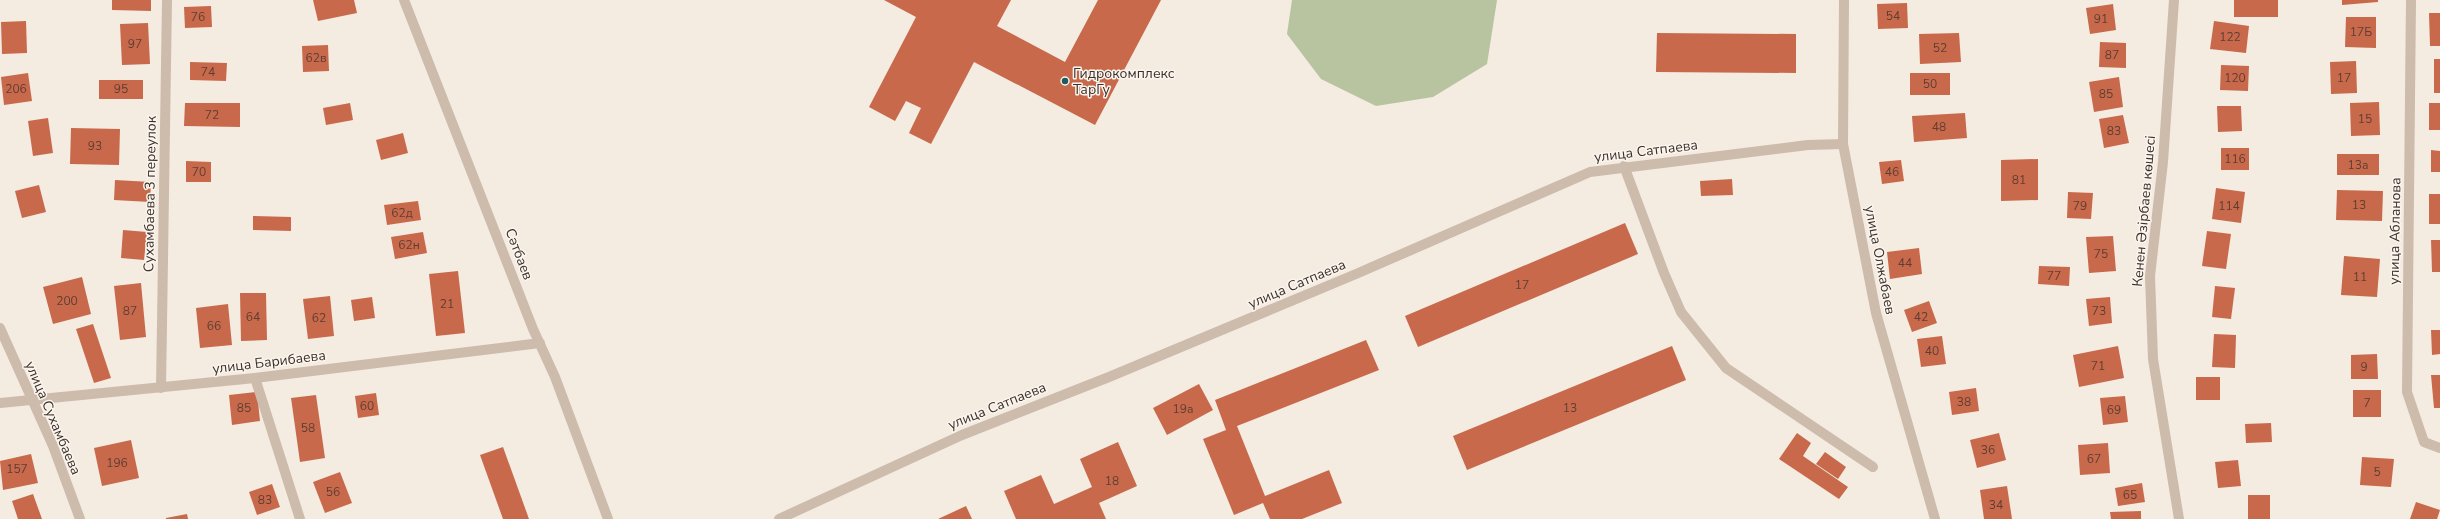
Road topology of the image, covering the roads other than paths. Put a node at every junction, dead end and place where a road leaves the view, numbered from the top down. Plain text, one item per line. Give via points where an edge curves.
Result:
1 (167, 0) edge
2 (404, 0) edge
3 (1844, 0) edge
4 (2174, 0) edge
5 (2411, 0) edge
6 (1843, 144) junction
7 (1624, 166) junction
8 (0, 328) edge
9 (540, 343) junction
10 (255, 378) junction
11 (161, 388) junction
12 (33, 401) junction
13 (0, 403) edge
14 (2440, 448) edge
15 (1873, 467) dead end
16 (80, 519) edge
17 (300, 519) edge
18 (608, 519) edge
19 (779, 519) edge
20 (1935, 519) edge
21 (2179, 519) edge

1 - 11 street, Сухамбаева 3 переулок
2 - 9 street, Сәтбаев
3 - 6 street, улица Олжабаев
4 - 21 street, Кенен Әзірбаев көшесі via 2163,162 2150,276 2153,359
5 - 14 street, улица Абланова via 2407,392 2424,442
6 - 7 street, улица Сатпаева
6 - 20 street, улица Олжабаев via 1876,314
7 - 15 street via 1664,273 1682,312 1726,368
7 - 19 street, улица Сатпаева via 1590,172 1356,274 1109,377 962,434
8 - 12 street, улица Сухамбаева
9 - 10 street, улица Барибаева
9 - 18 street, Сәтбаев
10 - 11 street, улица Барибаева
10 - 17 street
11 - 12 street, улица Барибаева
12 - 13 street, улица Барибаева
12 - 16 street, улица Сухамбаева

